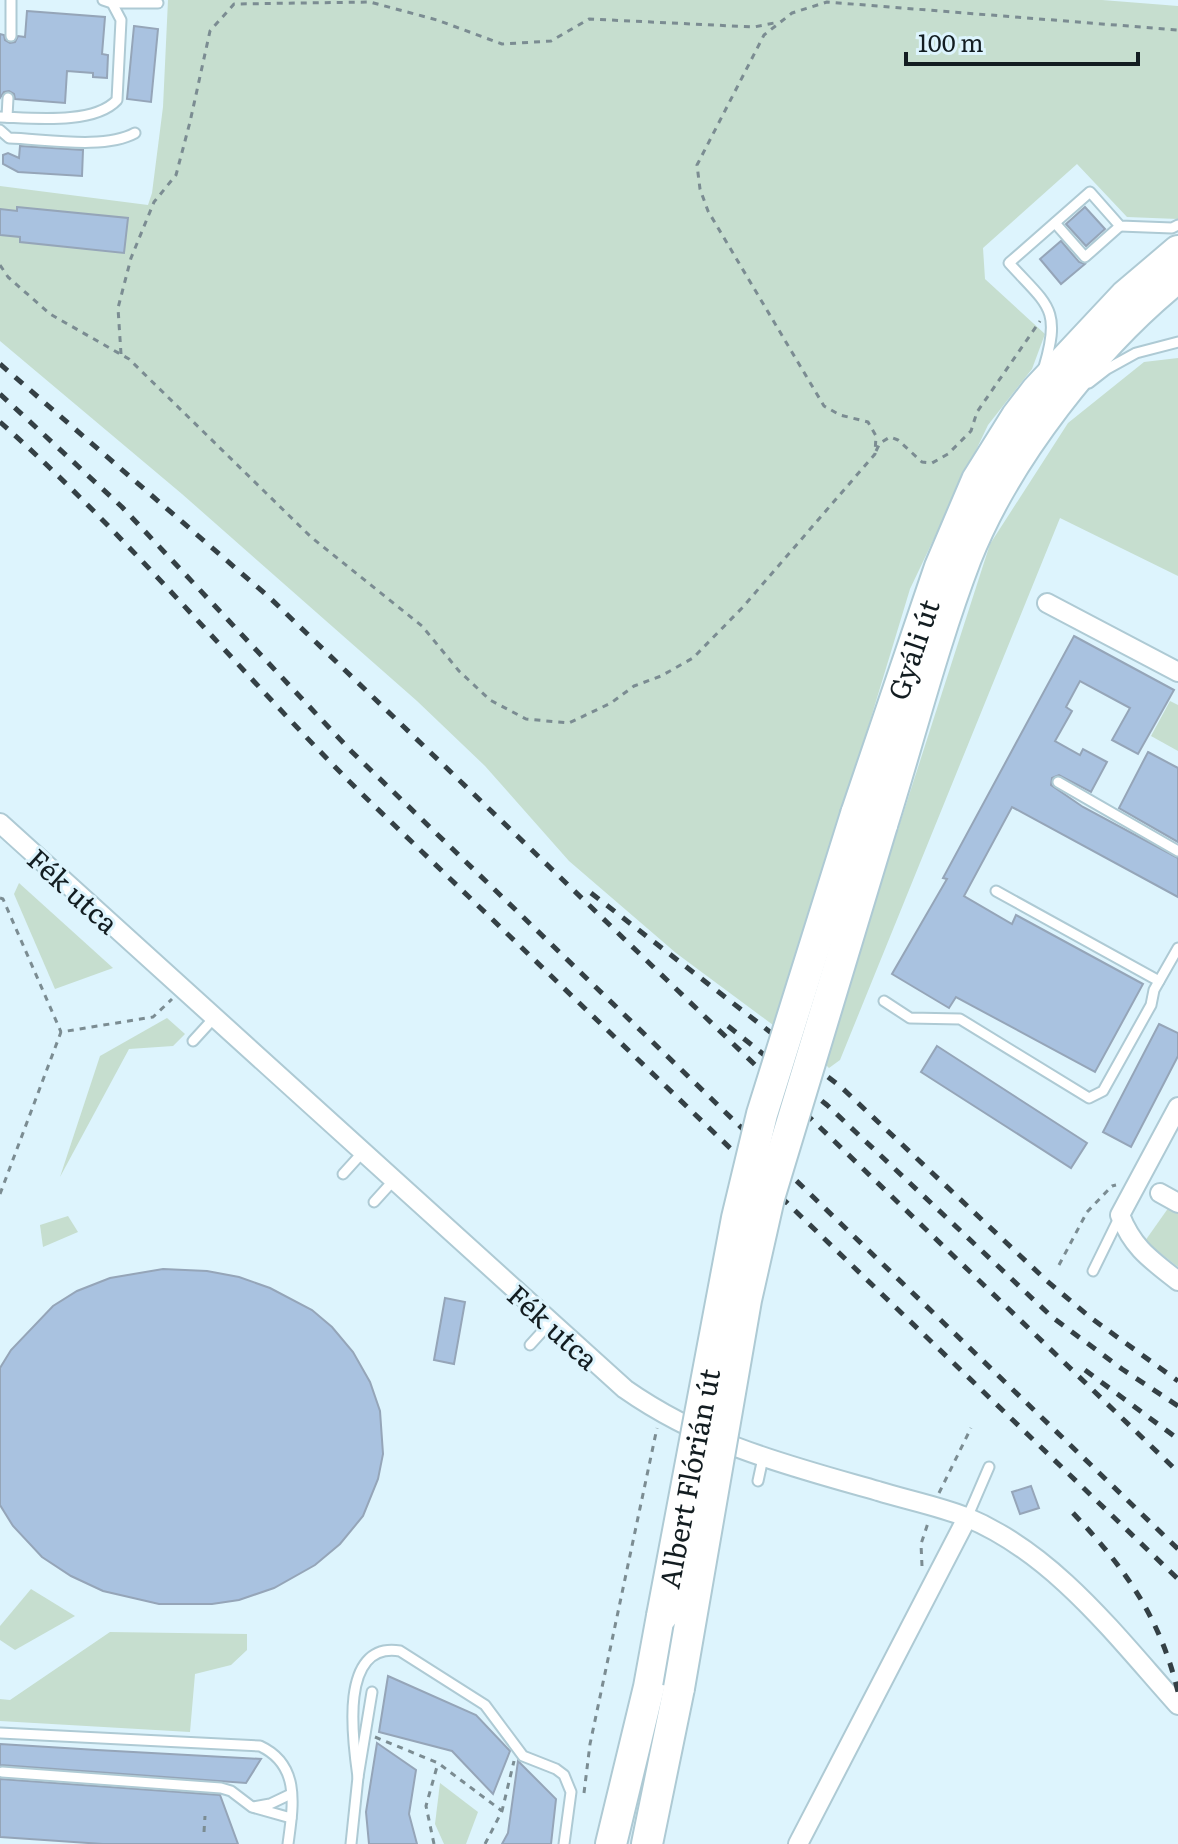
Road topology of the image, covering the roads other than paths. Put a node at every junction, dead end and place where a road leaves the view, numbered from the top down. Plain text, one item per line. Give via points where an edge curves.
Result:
1 (11, 0) edge
2 (108, 2) edge
3 (128, 2) edge
4 (158, 3) dead end
5 (11, 36) dead end
6 (8, 98) dead end
7 (3, 117) edge
8 (0, 130) edge
9 (135, 133) dead end
10 (1055, 223) junction
11 (1178, 225) edge
12 (1120, 226) junction
13 (1178, 251) edge
14 (1178, 277) edge
15 (1178, 342) edge
16 (1048, 397) junction
17 (1047, 603) dead end
18 (1178, 672) edge
19 (1058, 782) dead end
20 (869, 819) junction
21 (0, 823) edge
22 (1178, 851) edge
23 (996, 891) dead end
24 (1178, 948) edge
25 (1159, 981) junction
26 (884, 1001) dead end
27 (214, 1018) junction
28 (193, 1041) dead end
29 (1178, 1107) edge
30 (762, 1114) joint
31 (789, 1133) joint
32 (362, 1153) junction
33 (343, 1174) dead end
34 (393, 1181) junction
35 (1160, 1193) dead end
36 (374, 1202) dead end
37 (1178, 1203) edge
38 (1120, 1215) junction
39 (1093, 1271) dead end
40 (1178, 1281) edge
41 (550, 1323) junction
42 (530, 1345) dead end
43 (763, 1458) junction
44 (989, 1467) dead end
45 (758, 1481) dead end
46 (967, 1518) junction
47 (372, 1692) dead end
48 (1178, 1705) edge
49 (0, 1733) edge
50 (2, 1772) edge
51 (358, 1777) junction
52 (291, 1794) junction
53 (252, 1807) junction
54 (291, 1818) junction
55 (288, 1844) edge
56 (351, 1844) edge
57 (564, 1844) edge
58 (611, 1844) edge
59 (647, 1844) edge
60 (798, 1844) edge

1 - 5 lane
2 - 3 lane
2 - 7 lane via 121,20 117,100 109,108 59,118
3 - 4 lane
6 - 7 lane
8 - 9 lane via 9,138 106,142
10 - 12 lane via 1090,192
10 - 12 lane via 1085,257
10 - 16 lane via 1009,263 1049,307 1054,329
11 - 12 lane
13 - 16 main road, Gyáli út via 1125,296
14 - 16 main road, Gyáli út
15 - 16 lane via 1136,353
16 - 20 main road, Gyáli út via 1001,439 961,514 903,671
17 - 18 street
19 - 22 lane
20 - 30 main road, Gyáli út, bridge
20 - 31 main road, Gyáli út, bridge
21 - 27 street, Fék utca
23 - 25 lane
24 - 25 lane
25 - 26 lane via 1103,1091 1089,1098 960,1019 910,1018
27 - 28 lane
27 - 32 street, Fék utca
29 - 38 street
30 - 58 main road, Albert Flórián út, bridge via 737,1218 649,1687
31 - 59 main road, Albert Flórián út, bridge via 746,1300
32 - 33 lane
32 - 34 street, Fék utca
34 - 36 lane
34 - 41 street, Fék utca
35 - 37 street
38 - 39 lane
38 - 40 street via 1139,1250
41 - 42 lane
41 - 43 street, Fék utca via 660,1414
43 - 45 lane
43 - 46 street, Fék utca
44 - 46 lane
46 - 48 street, Fék utca via 1042,1562
46 - 60 street
47 - 51 lane
49 - 52 lane via 260,1746 289,1770
50 - 53 lane via 221,1788
51 - 56 lane
51 - 57 lane via 352,1735 356,1684 368,1659 383,1650 400,1651 476,1699 494,1715 516,1750 556,1769 569,1784
52 - 53 lane
52 - 54 lane
53 - 54 lane
54 - 55 lane

